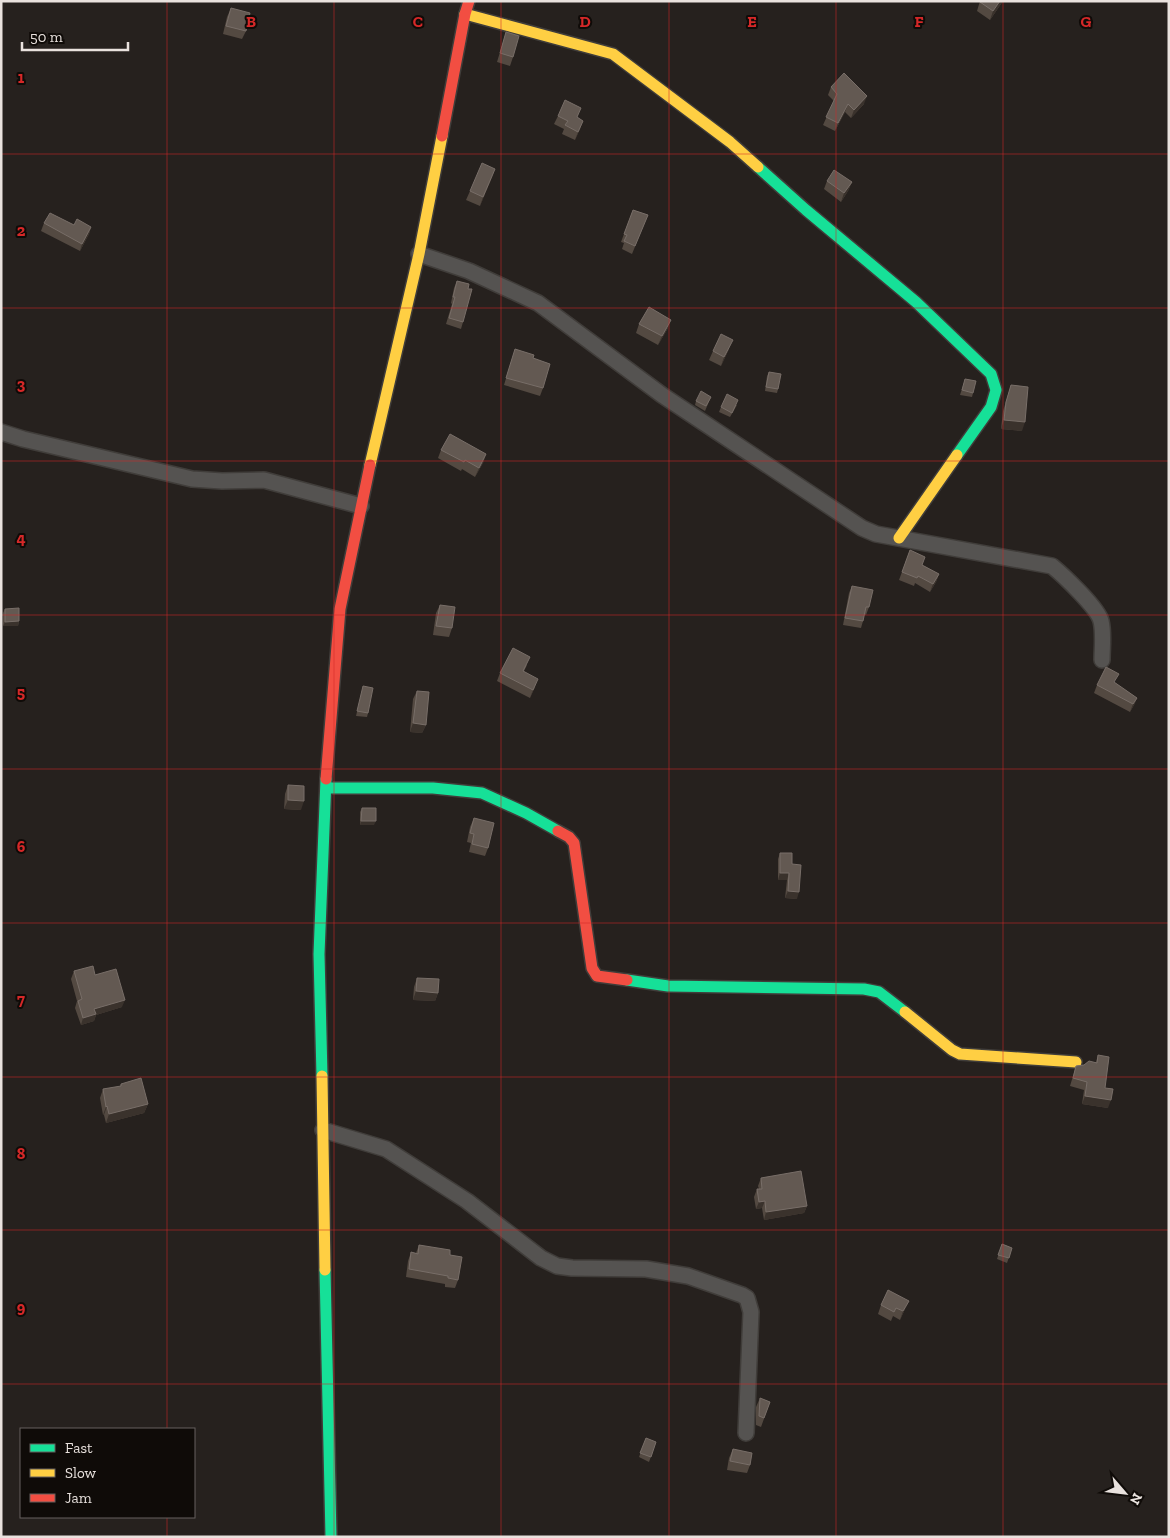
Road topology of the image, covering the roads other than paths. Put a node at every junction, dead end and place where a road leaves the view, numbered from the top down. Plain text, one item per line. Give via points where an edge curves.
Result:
1 (469, 1) edge
2 (465, 14) junction
3 (419, 254) junction
4 (1, 432) edge
5 (361, 506) junction
6 (899, 538) junction
7 (1102, 660) dead end
8 (326, 788) junction
9 (1076, 1062) dead end
10 (323, 1130) junction
11 (746, 1433) dead end
12 (330, 1537) edge

1 - 2 street
2 - 3 street
2 - 6 street via 613,54 730,142 916,302 991,374 996,390 992,407
3 - 5 street
3 - 6 street via 469,271 538,303 662,395 854,523 876,534
4 - 5 street via 187,478 264,480
5 - 8 street via 340,609
6 - 7 street via 1052,566 1096,610 1101,620
8 - 9 street via 433,788 482,793 570,837 574,843 592,968 597,976 668,986 864,989 879,992 960,1054
8 - 10 street via 319,954
10 - 11 street via 386,1149 467,1201 556,1266 646,1268 688,1276 747,1298 751,1312
10 - 12 street

